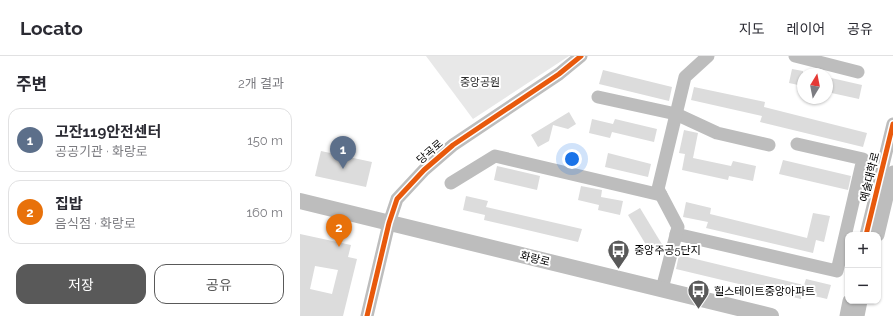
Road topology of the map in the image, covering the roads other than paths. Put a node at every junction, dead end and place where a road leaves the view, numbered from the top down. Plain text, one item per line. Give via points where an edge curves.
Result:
1 (581, 56) edge
2 (708, 56) edge
3 (795, 56) edge
4 (858, 72) dead end
5 (598, 96) dead end
6 (676, 114) junction
7 (893, 124) edge
8 (797, 144) dead end
9 (769, 145) dead end
10 (893, 172) edge
11 (451, 183) dead end
12 (661, 195) junction
13 (300, 201) edge
14 (388, 223) junction
15 (867, 232) edge
16 (879, 232) edge
17 (676, 234) junction
18 (662, 289) junction
19 (848, 304) edge
20 (860, 304) edge
21 (367, 316) edge
22 (771, 316) edge
23 (846, 316) edge
24 (858, 316) edge

1 - 14 street, 당곡로 via 559,74 453,146 424,170 397,199
2 - 6 street via 685,77
3 - 4 street
5 - 6 street
6 - 9 street via 717,133
6 - 12 street via 658,189
7 - 15 street, 예술대학로
8 - 17 street via 863,159 837,271
10 - 16 street, 예술대학로
11 - 12 street via 495,156
12 - 17 street via 678,227
13 - 14 main road, 화랑로
14 - 18 main road, 화랑로
14 - 21 street, 당곡로
17 - 18 street
18 - 22 main road, 화랑로
19 - 23 street
20 - 24 street

